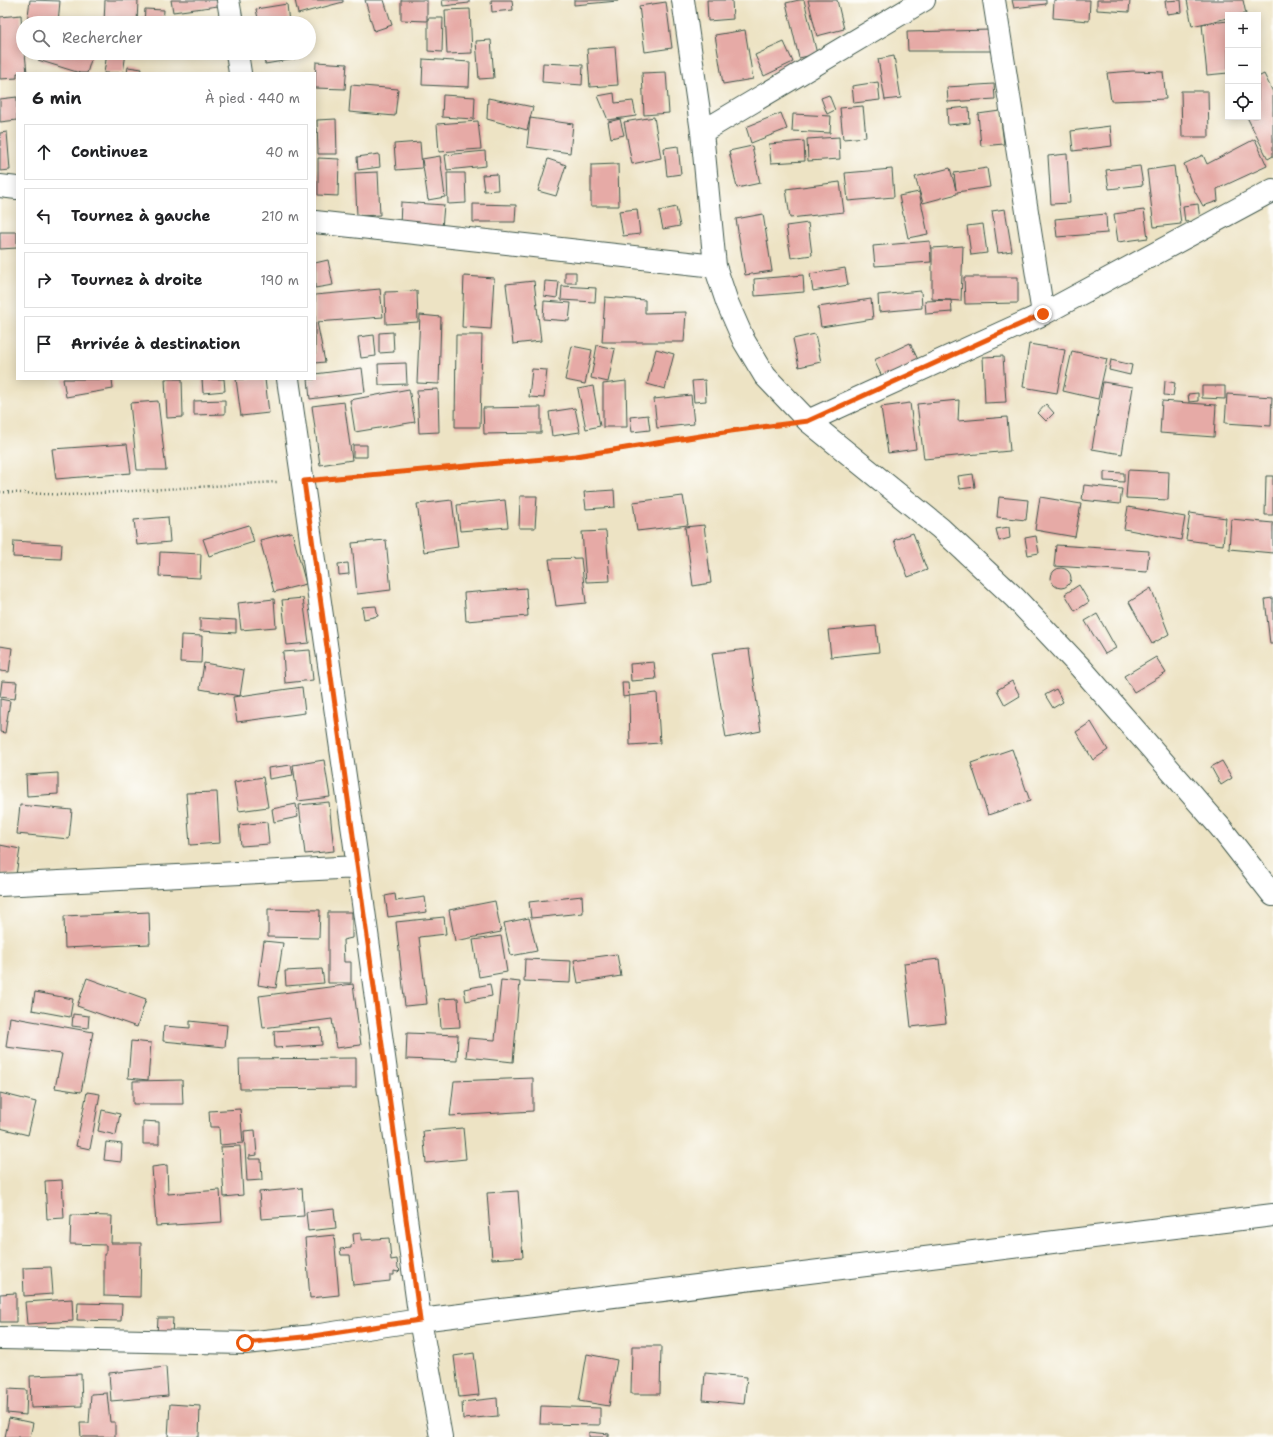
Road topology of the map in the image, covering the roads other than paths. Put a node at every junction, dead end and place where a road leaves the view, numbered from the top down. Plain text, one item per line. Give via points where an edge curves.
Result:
1 (228, 0) edge
2 (683, 0) edge
3 (924, 0) edge
4 (994, 0) edge
5 (231, 16) edge
6 (238, 60) edge
7 (240, 72) edge
8 (702, 132) junction
9 (0, 186) edge
10 (16, 188) edge
11 (1273, 190) edge
12 (316, 222) edge
13 (715, 266) junction
14 (1043, 314) junction
15 (288, 380) edge
16 (808, 421) junction
17 (358, 867) junction
18 (0, 885) edge
19 (1273, 895) edge
20 (1273, 1215) edge
21 (420, 1320) junction
22 (0, 1338) edge
23 (441, 1437) edge

1 - 5 street
2 - 8 street
3 - 8 street
4 - 14 street
6 - 7 street
8 - 13 street
9 - 10 street
11 - 14 street
12 - 13 street
13 - 16 street via 744,341 765,376
14 - 16 street
15 - 17 street
16 - 19 street via 940,528 1016,598 1215,821
17 - 18 street
17 - 21 street
20 - 21 street
21 - 22 street via 245,1343
21 - 23 street

